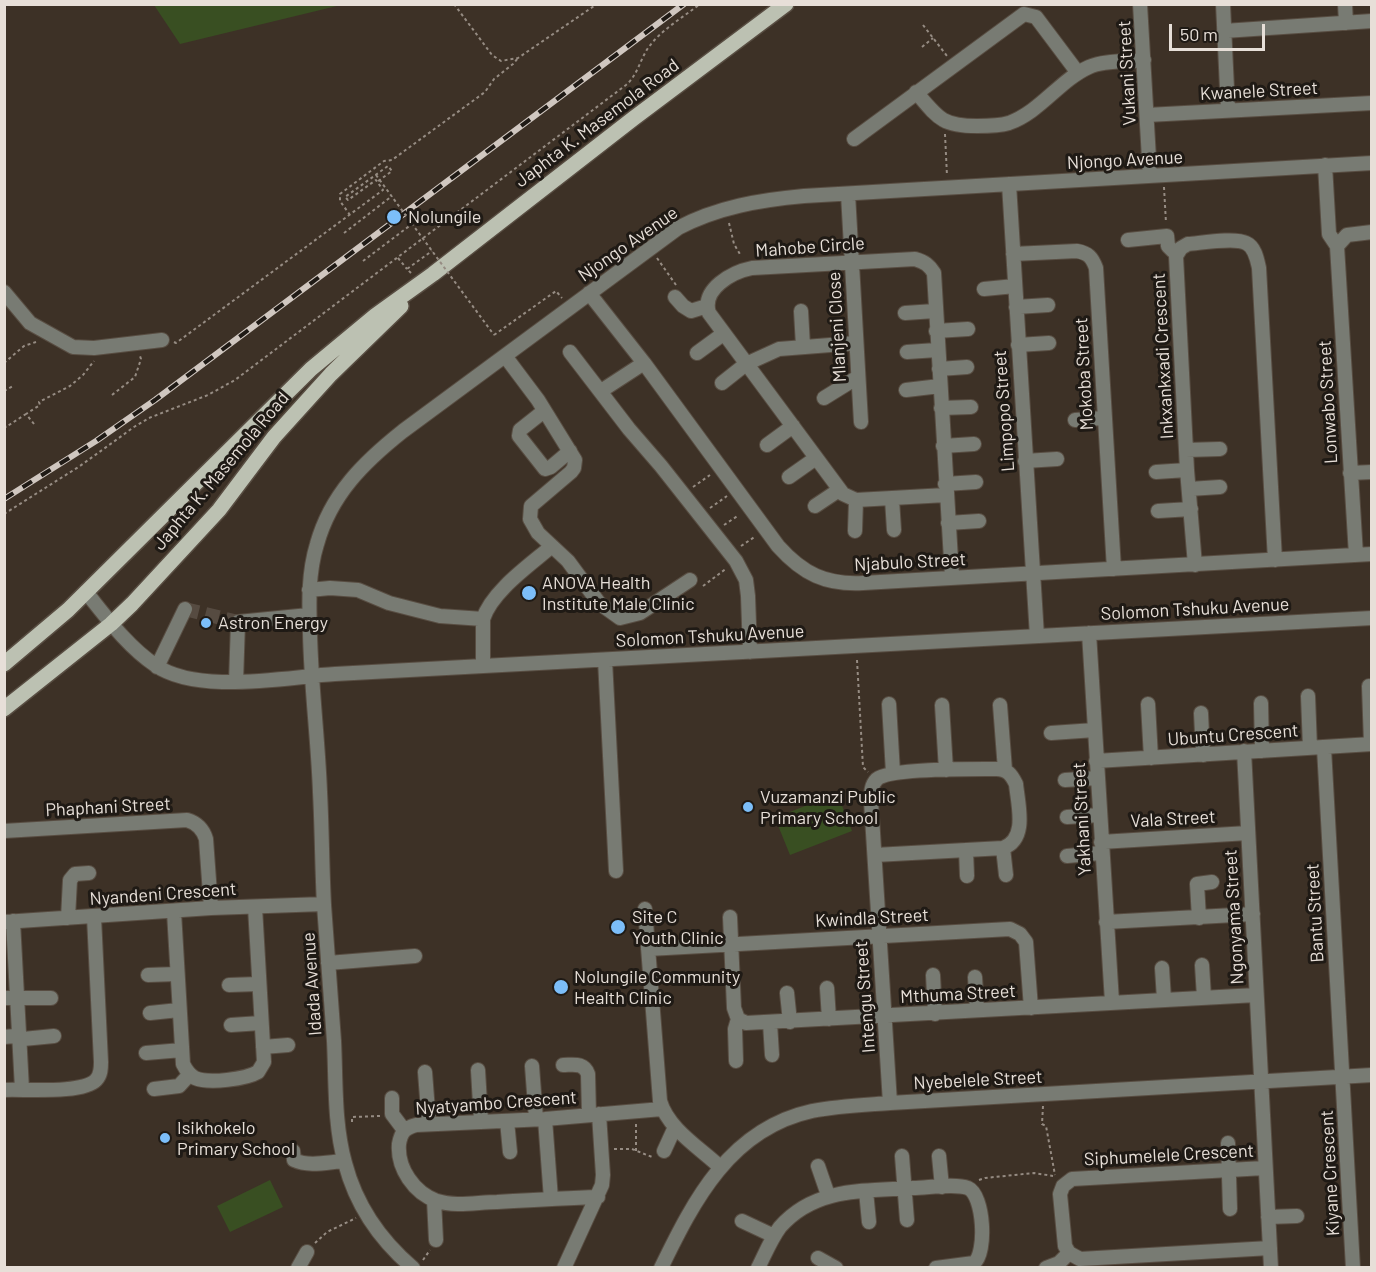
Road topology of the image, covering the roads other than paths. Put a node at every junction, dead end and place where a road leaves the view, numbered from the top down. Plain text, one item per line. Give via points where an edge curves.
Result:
1 (786, 4) edge
2 (1140, 4) edge
3 (1223, 4) edge
4 (1344, 4) edge
5 (1371, 21) edge
6 (1346, 23) junction
7 (1224, 31) junction
8 (1144, 60) junction
9 (1078, 73) junction
10 (916, 92) junction
11 (1371, 103) edge
12 (1228, 110) junction
13 (1147, 115) junction
14 (854, 139) dead end
15 (1371, 163) edge
16 (1325, 165) junction
17 (1150, 176) junction
18 (1009, 184) junction
19 (848, 194) junction
20 (1371, 232) edge
21 (1128, 240) dead end
22 (1336, 246) junction
23 (1178, 251) junction
24 (1013, 254) junction
25 (851, 262) junction
26 (433, 274) junction
27 (1015, 286) junction
28 (984, 289) dead end
29 (589, 293) junction
30 (675, 297) road end
31 (6, 299) edge
32 (1048, 305) dead end
33 (707, 306) junction
34 (1017, 307) junction
35 (801, 311) dead end
36 (935, 311) junction
37 (905, 313) dead end
38 (968, 329) dead end
39 (936, 331) junction
40 (723, 334) junction
41 (169, 341) road end
42 (856, 343) junction
43 (1049, 343) dead end
44 (1018, 345) junction
45 (802, 346) junction
46 (937, 350) junction
47 (570, 352) dead end
48 (907, 352) dead end
49 (698, 353) dead end
50 (505, 356) junction
51 (644, 363) junction
52 (746, 364) junction
53 (967, 367) dead end
54 (939, 369) junction
55 (858, 377) junction
56 (722, 383) dead end
57 (940, 386) junction
58 (906, 390) dead end
59 (601, 391) junction
60 (824, 398) dead end
61 (971, 407) dead end
62 (941, 408) junction
63 (544, 411) junction
64 (1104, 418) junction
65 (1075, 420) dead end
66 (861, 422) dead end
67 (793, 426) junction
68 (974, 444) dead end
69 (766, 446) dead end
70 (943, 446) junction
71 (1220, 449) dead end
72 (1186, 450) junction
73 (570, 451) junction
74 (816, 458) junction
75 (1057, 459) dead end
76 (1025, 461) junction
77 (1187, 470) junction
78 (1156, 472) dead end
79 (1371, 472) edge
80 (1350, 473) junction
81 (789, 477) dead end
82 (976, 482) dead end
83 (1220, 488) dead end
84 (1189, 489) junction
85 (838, 490) junction
86 (946, 490) junction
87 (856, 500) junction
88 (892, 500) junction
89 (815, 506) dead end
90 (1191, 509) junction
91 (1158, 511) dead end
92 (979, 521) dead end
93 (948, 523) junction
94 (894, 530) dead end
95 (855, 531) dead end
96 (552, 546) junction
97 (1371, 554) edge
98 (1356, 555) junction
99 (1275, 560) junction
100 (1195, 564) junction
101 (1114, 569) junction
102 (1034, 574) junction
103 (952, 577) junction
104 (690, 580) road end
105 (309, 590) junction
106 (86, 592) junction
107 (185, 609) dead end
108 (309, 615) junction
109 (1371, 618) edge
110 (483, 620) junction
111 (111, 624) junction
112 (1089, 633) junction
113 (1037, 636) junction
114 (750, 652) junction
115 (7, 658) edge
116 (605, 660) junction
117 (483, 666) junction
118 (157, 667) junction
119 (311, 676) junction
120 (236, 682) junction
121 (1369, 686) dead end
122 (1308, 696) dead end
123 (1261, 703) dead end
124 (889, 704) dead end
125 (1148, 704) dead end
126 (942, 705) dead end
127 (1000, 705) dead end
128 (4, 709) edge
129 (1201, 713) dead end
130 (1095, 730) junction
131 (1051, 733) dead end
132 (1371, 744) edge
133 (1317, 748) junction
134 (1262, 750) junction
135 (1244, 752) junction
136 (1203, 755) junction
137 (1151, 758) junction
138 (1096, 761) junction
139 (946, 770) junction
140 (1005, 770) junction
141 (893, 773) junction
142 (1097, 778) junction
143 (1065, 780) dead end
144 (1099, 815) junction
145 (1067, 817) dead end
146 (4, 831) edge
147 (1248, 833) junction
148 (1003, 848) junction
149 (1101, 848) junction
150 (966, 850) junction
151 (875, 855) junction
152 (1067, 856) dead end
153 (616, 871) dead end
154 (89, 873) dead end
155 (1006, 875) dead end
156 (967, 876) dead end
157 (1212, 882) dead end
158 (324, 904) junction
159 (255, 907) junction
160 (211, 908) junction
161 (645, 909) dead end
162 (174, 912) junction
163 (1253, 914) junction
164 (94, 917) junction
165 (730, 917) dead end
166 (68, 918) junction
167 (1199, 918) junction
168 (9, 921) edge
169 (1106, 922) junction
170 (879, 936) junction
171 (730, 945) junction
172 (648, 949) junction
173 (415, 956) dead end
174 (328, 963) junction
175 (1202, 965) dead end
176 (1162, 968) dead end
177 (177, 974) junction
178 (148, 975) dead end
179 (933, 975) dead end
180 (975, 976) dead end
181 (258, 984) junction
182 (229, 985) dead end
183 (827, 988) dead end
184 (788, 993) dead end
185 (1256, 995) junction
186 (1204, 997) junction
187 (11, 998) edge
188 (51, 998) dead end
189 (1164, 999) junction
190 (1112, 1002) junction
191 (1031, 1008) junction
192 (179, 1010) junction
193 (977, 1010) junction
194 (150, 1013) dead end
195 (935, 1014) junction
196 (884, 1017) junction
197 (738, 1019) junction
198 (829, 1019) junction
199 (790, 1022) junction
200 (261, 1023) junction
201 (770, 1023) junction
202 (231, 1024) dead end
203 (54, 1036) dead end
204 (4, 1037) edge
205 (20, 1038) junction
206 (288, 1045) dead end
207 (263, 1047) junction
208 (182, 1050) junction
209 (146, 1053) dead end
210 (772, 1055) dead end
211 (736, 1061) dead end
212 (563, 1065) dead end
213 (532, 1066) dead end
214 (478, 1070) dead end
215 (425, 1072) dead end
216 (189, 1075) junction
217 (1371, 1075) edge
218 (1342, 1077) junction
219 (1260, 1082) junction
220 (22, 1089) junction
221 (154, 1089) dead end
222 (4, 1090) edge
223 (392, 1098) dead end
224 (890, 1103) junction
225 (662, 1109) junction
226 (594, 1114) junction
227 (540, 1119) junction
228 (481, 1121) junction
229 (507, 1121) junction
230 (429, 1124) junction
231 (675, 1127) junction
232 (404, 1130) junction
233 (1228, 1143) dead end
234 (293, 1151) dead end
235 (664, 1151) road end
236 (510, 1152) dead end
237 (902, 1156) dead end
238 (939, 1156) dead end
239 (344, 1161) junction
240 (818, 1166) dead end
241 (720, 1167) junction
242 (1264, 1168) junction
243 (1229, 1170) junction
244 (942, 1187) junction
245 (904, 1189) junction
246 (866, 1191) junction
247 (828, 1195) junction
248 (598, 1197) junction
249 (551, 1199) junction
250 (434, 1200) junction
251 (1230, 1209) dead end
252 (1297, 1216) dead end
253 (1268, 1217) junction
254 (907, 1220) dead end
255 (742, 1221) dead end
256 (869, 1222) dead end
257 (774, 1236) junction
258 (436, 1240) road end
259 (1270, 1248) junction
260 (307, 1252) road end
261 (1069, 1253) junction
262 (818, 1258) dead end
263 (1157, 1261) edge
264 (417, 1264) edge
265 (983, 1264) edge
266 (964, 1267) edge
267 (298, 1268) edge
268 (564, 1268) edge
269 (661, 1268) edge
270 (758, 1268) edge
271 (836, 1268) edge
272 (936, 1268) edge
273 (1046, 1268) edge
274 (1271, 1268) edge
275 (1353, 1268) edge

1 - 26 main road, Japhta K. Masemola Road
2 - 8 street, Vukani Street
3 - 7 street
4 - 6 street
5 - 6 street
6 - 7 street
7 - 12 street
8 - 9 street via 1101,63
8 - 13 street, Vukani Street
9 - 10 street via 1040,104 1009,123 992,126 945,122
9 - 10 street via 1036,17 1029,14 1018,16
10 - 14 street
11 - 12 street, Kwanele Street
12 - 13 street, Kwanele Street
13 - 17 street, Vukani Street
15 - 16 street, Njongo Avenue
16 - 17 street, Njongo Avenue
16 - 22 street, Lonwabo Street via 1329,234
17 - 18 street, Njongo Avenue
18 - 19 street, Njongo Avenue
18 - 24 street, Limpopo Street
19 - 25 street, Mlanjeni Close
19 - 29 street, Njongo Avenue via 767,200 724,208 693,220
20 - 22 street via 1347,235
21 - 23 street via 1167,236 1168,246
22 - 80 street, Lonwabo Street
23 - 72 street, Inkxankxadi Crescent
23 - 99 street, Inkxankxadi Crescent via 1188,244 1237,241 1253,248 1257,256
24 - 27 street, Limpopo Street
24 - 64 street, Mokoba Street via 1077,251 1094,262
25 - 33 street, Mahobe Circle via 745,270 717,286 708,296
25 - 36 street, Mahobe Circle via 915,259 927,264 934,273
25 - 42 street, Mlanjeni Close
26 - 106 main road, Japhta K. Masemola Road via 311,369
26 - 111 main road, Japhta K. Masemola Road via 330,374 274,436 219,510
27 - 28 street
27 - 34 street, Limpopo Street
29 - 50 street, Njongo Avenue
29 - 51 street, Njabulo Street
30 - 33 street via 691,311
31 - 41 street via 30,323 73,347
32 - 34 street
33 - 40 street
34 - 44 street, Limpopo Street
35 - 45 street
36 - 37 street
36 - 39 street, Mahobe Circle
38 - 39 street
39 - 46 street, Mahobe Circle
40 - 49 street
40 - 52 street
42 - 45 street
42 - 55 street, Mlanjeni Close
43 - 44 street
44 - 76 street, Limpopo Street
45 - 52 street via 779,349
46 - 48 street
46 - 54 street, Mahobe Circle
47 - 59 street
50 - 63 street
50 - 105 street, Njongo Avenue via 384,446 349,480 324,520
51 - 59 street
51 - 103 street, Njabulo Street via 778,546 797,565 844,584
52 - 56 street
52 - 67 street
53 - 54 street
54 - 57 street, Mahobe Circle
55 - 60 street
55 - 66 street, Mlanjeni Close
57 - 58 street
57 - 62 street, Mahobe Circle
59 - 114 street via 734,557 746,580
61 - 62 street
62 - 70 street, Mahobe Circle
63 - 73 street
63 - 73 street via 520,430 519,436 545,469
64 - 65 street
64 - 101 street, Mokoba Street
67 - 69 street
67 - 74 street
68 - 70 street
70 - 86 street, Mahobe Circle
71 - 72 street
72 - 77 street, Inkxankxadi Crescent
73 - 96 street via 574,468 536,501 529,513 538,533
74 - 81 street
74 - 85 street
75 - 76 street
76 - 102 street, Limpopo Street
77 - 78 street
77 - 84 street, Inkxankxadi Crescent
79 - 80 street
80 - 98 street, Lonwabo Street
82 - 86 street
83 - 84 street
84 - 90 street, Inkxankxadi Crescent
85 - 87 street
85 - 89 street
86 - 88 street
86 - 93 street, Mahobe Circle
87 - 88 street
87 - 95 street
88 - 94 street
90 - 91 street
90 - 100 street, Inkxankxadi Crescent
92 - 93 street
93 - 103 street, Mahobe Circle
96 - 104 street via 599,603 620,618 640,614
96 - 110 street via 492,601
97 - 98 street, Njabulo Street
98 - 99 street, Njabulo Street
99 - 100 street, Njabulo Street
100 - 101 street, Njabulo Street
101 - 102 street, Njabulo Street
102 - 103 street, Njabulo Street
102 - 113 street, Limpopo Street
105 - 108 street, Njongo Avenue
105 - 110 street via 358,590 389,603 440,616
106 - 111 street, Solomon Tshuku Avenue
106 - 115 main road, Japhta K. Masemola Road
107 - 118 street
108 - 119 street, Njongo Avenue
108 - 120 street via 238,622
109 - 112 street, Solomon Tshuku Avenue
110 - 117 street
111 - 118 street, Solomon Tshuku Avenue
111 - 128 main road, Japhta K. Masemola Road
112 - 113 street, Solomon Tshuku Avenue
112 - 130 street, Yakhani Street
113 - 114 street, Solomon Tshuku Avenue
114 - 116 street, Solomon Tshuku Avenue
116 - 117 street, Solomon Tshuku Avenue
116 - 153 street
117 - 119 street, Solomon Tshuku Avenue
118 - 120 street, Solomon Tshuku Avenue via 187,679
119 - 120 street, Solomon Tshuku Avenue
119 - 158 street, Idada Avenue
121 - 132 street
122 - 133 street, Bantu Street
123 - 134 street
124 - 141 street
125 - 137 street
126 - 139 street
127 - 140 street
129 - 136 street
130 - 131 street
130 - 138 street, Yakhani Street
132 - 133 street, Ubuntu Crescent
133 - 134 street, Ubuntu Crescent
133 - 218 street, Bantu Street
134 - 135 street, Ubuntu Crescent
135 - 136 street, Ubuntu Crescent
135 - 147 street, Ngonyama Street
136 - 137 street, Ubuntu Crescent
137 - 138 street, Ubuntu Crescent
138 - 142 street, Yakhani Street
139 - 140 street
139 - 141 street
140 - 148 street via 1016,784 1019,828 1017,838
141 - 151 street, Intengu Street via 876,781 871,790
142 - 143 street
142 - 144 street, Yakhani Street
144 - 145 street
144 - 149 street, Yakhani Street
146 - 160 street, Phaphani Street via 193,822 206,839
147 - 149 street, Vala Street
147 - 163 street, Ngonyama Street
148 - 150 street
148 - 155 street
149 - 152 street, Vala Street
149 - 169 street, Yakhani Street
150 - 151 street
150 - 156 street
151 - 170 street, Intengu Street
154 - 166 street via 75,874 70,879
157 - 167 street via 1197,884
158 - 159 street, Nyandeni Crescent
158 - 174 street, Idada Avenue
159 - 160 street, Nyandeni Crescent
159 - 181 street
160 - 162 street, Nyandeni Crescent
161 - 172 street
162 - 164 street, Nyandeni Crescent
162 - 177 street
163 - 167 street
163 - 185 street, Ngonyama Street
164 - 166 street, Nyandeni Crescent
164 - 220 street via 100,1075 86,1086
165 - 171 street
166 - 168 street, Nyandeni Crescent
167 - 169 street
168 - 187 street
169 - 190 street, Yakhani Street
170 - 171 street, Kwindla Street
170 - 191 street, Kwindla Street via 1016,931 1026,942
170 - 196 street, Intengu Street
171 - 172 street, Kwindla Street
171 - 197 street
172 - 225 street
173 - 174 street
174 - 239 street, Idada Avenue
175 - 186 street
176 - 189 street
177 - 178 street
177 - 192 street
179 - 195 street
180 - 193 street
181 - 182 street
181 - 200 street
183 - 198 street
184 - 199 street
185 - 186 street, Mthuma Street
185 - 219 street, Ngonyama Street
186 - 189 street, Mthuma Street
187 - 188 street
187 - 205 street
189 - 190 street, Mthuma Street
190 - 191 street, Mthuma Street
191 - 193 street, Mthuma Street
192 - 194 street
192 - 208 street
193 - 195 street, Mthuma Street
195 - 196 street, Mthuma Street
196 - 198 street, Mthuma Street
196 - 224 street, Intengu Street
197 - 201 street, Mthuma Street
197 - 211 street
198 - 199 street, Mthuma Street
199 - 201 street, Mthuma Street
200 - 202 street
200 - 207 street
201 - 210 street
203 - 205 street
204 - 205 street
205 - 220 street
206 - 207 street
207 - 216 street via 262,1068 252,1076 207,1080
208 - 209 street
208 - 216 street
212 - 226 street via 586,1068
213 - 227 street
214 - 228 street
215 - 230 street
216 - 221 street via 179,1086
217 - 218 street, Nyebelele Street
218 - 219 street, Nyebelele Street
218 - 275 street, Kiyane Crescent
219 - 224 street, Nyebelele Street
219 - 242 street, Ngonyama Street
220 - 222 street
223 - 232 street via 392,1114
224 - 241 street, Nyebelele Street via 810,1112 784,1121 764,1131
225 - 226 street, Nyatyambo Crescent
225 - 231 street
226 - 227 street, Nyatyambo Crescent
226 - 248 street via 603,1162
227 - 229 street, Nyatyambo Crescent
227 - 249 street
228 - 229 street, Nyatyambo Crescent
228 - 230 street, Nyatyambo Crescent
229 - 236 street
230 - 232 street, Nyatyambo Crescent
231 - 235 street
231 - 241 street
232 - 250 street, Nyatyambo Crescent via 399,1145 402,1168
233 - 243 street
234 - 239 street via 294,1160 310,1164
237 - 245 street
238 - 244 street
239 - 264 street, Idada Avenue via 365,1213 387,1242
240 - 247 street
241 - 269 street, Nyebelele Street via 691,1208
242 - 243 street, Siphumelele Crescent
242 - 253 street, Ngonyama Street
243 - 251 street
243 - 261 street, Siphumelele Crescent via 1059,1181 1064,1239
244 - 245 street
244 - 265 street via 962,1187 974,1192 979,1202
245 - 246 street
245 - 254 street
246 - 247 street
246 - 256 street
247 - 257 street via 791,1218
248 - 249 street
248 - 268 street
249 - 250 street via 458,1203
250 - 258 street
252 - 253 street
253 - 259 street, Ngonyama Street
255 - 257 street
257 - 270 street
259 - 263 street
259 - 274 street, Ngonyama Street
260 - 267 street
261 - 263 street via 1080,1259
261 - 273 street
262 - 271 street
265 - 266 street
266 - 272 street

